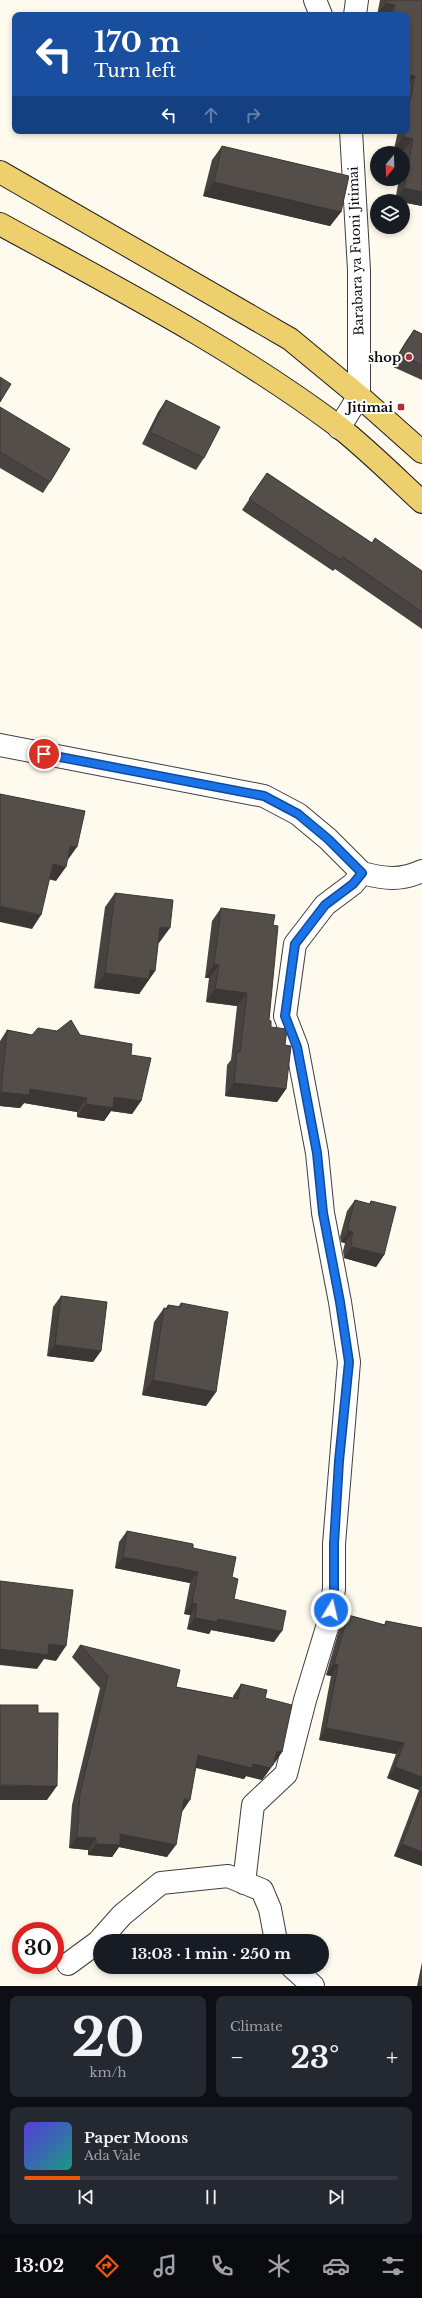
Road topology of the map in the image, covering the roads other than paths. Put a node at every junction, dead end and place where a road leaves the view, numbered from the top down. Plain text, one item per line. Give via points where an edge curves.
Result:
1 (315, 0) edge
2 (357, 0) edge
3 (320, 12) edge
4 (355, 12) edge
5 (351, 134) edge
6 (0, 172) edge
7 (0, 224) edge
8 (359, 396) junction
9 (340, 428) junction
10 (422, 452) edge
11 (422, 502) edge
12 (0, 746) edge
13 (422, 871) edge
14 (362, 873) junction
15 (244, 1883) junction
16 (275, 1934) edge
17 (68, 1964) dead end
18 (300, 1974) edge
19 (313, 1986) edge

1 - 3 street
2 - 4 street
5 - 8 street, Barabara ya Fuoni Jitimai via 359,270
6 - 8 main road via 290,339
7 - 9 main road via 155,309 265,377
8 - 9 street
8 - 10 main road
9 - 11 main road
12 - 14 street via 264,796 298,814
13 - 14 street via 406,878 380,878
14 - 15 street via 353,884 325,905 295,944 285,1016 297,1047 317,1153 323,1213 349,1362 334,1544 334,1589 329,1621 286,1774 253,1804
15 - 16 street via 262,1890 270,1909
15 - 17 street via 228,1876 161,1883 122,1916 98,1942
18 - 19 street

